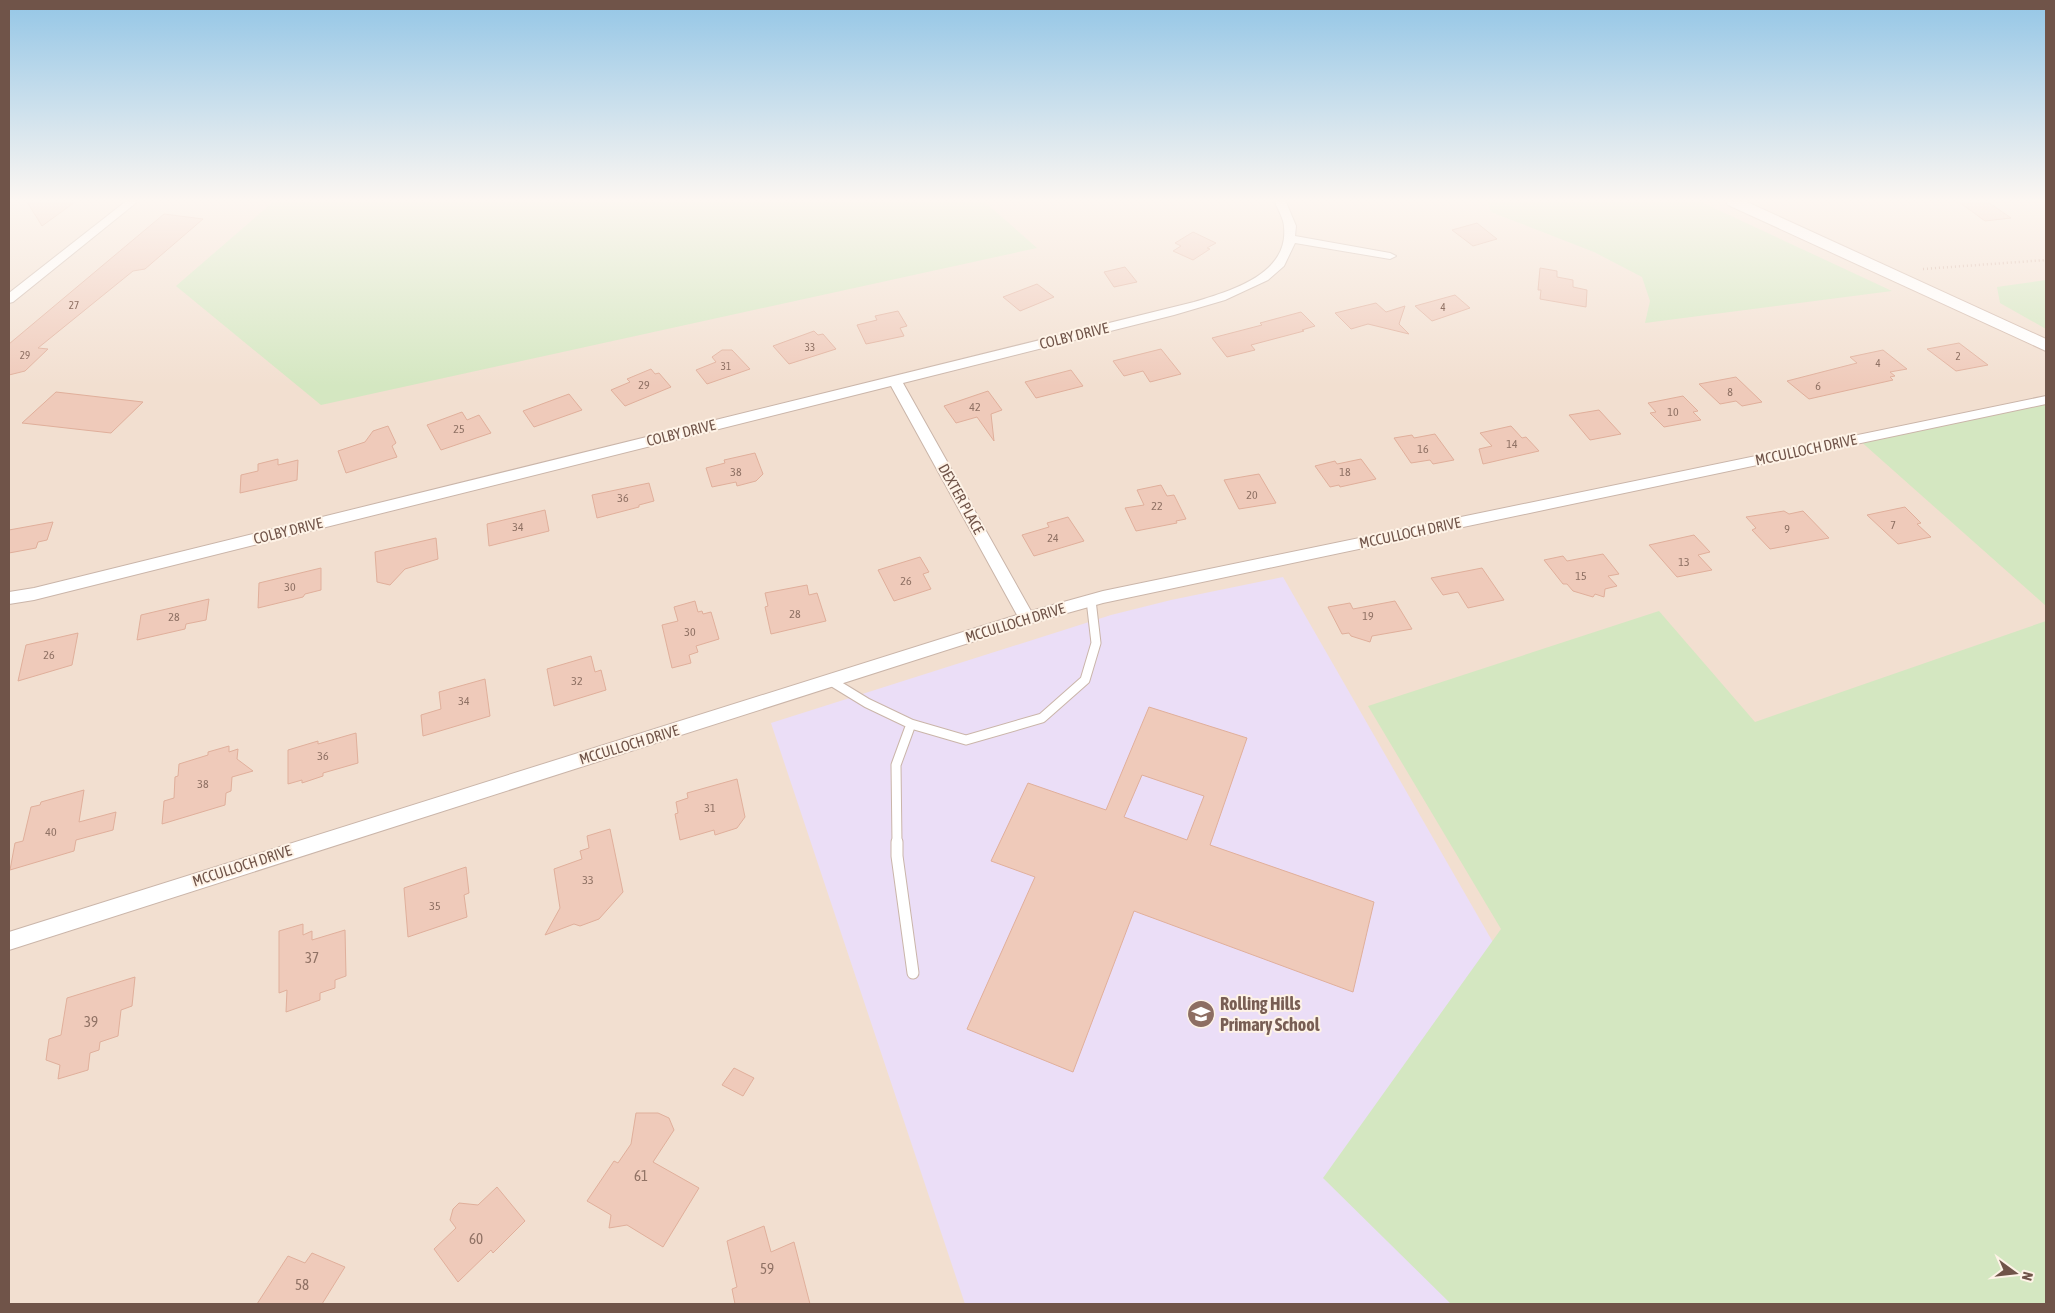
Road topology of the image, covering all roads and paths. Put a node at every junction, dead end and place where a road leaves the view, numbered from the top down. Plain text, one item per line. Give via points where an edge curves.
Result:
1 (54, 263) edge
2 (1280, 263) edge
3 (1866, 263) edge
4 (2002, 263) edge
5 (1885, 272) junction
6 (9, 299) edge
7 (2046, 346) edge
8 (894, 379) junction
9 (2046, 400) edge
10 (9, 598) edge
11 (1092, 600) junction
12 (1027, 618) junction
13 (831, 681) junction
14 (911, 724) junction
15 (9, 941) edge
16 (913, 973) dead end

1 - 6 street
2 - 8 street, COLBY DRIVE via 1258,282 1230,295 1101,330
3 - 5 main road
4 - 5 path
5 - 7 main road
8 - 10 street, COLBY DRIVE
8 - 12 street, DEXTER PLACE
9 - 11 street, MCCULLOCH DRIVE
11 - 12 street, MCCULLOCH DRIVE
11 - 14 lane via 1096,643 1085,680 1042,718 966,740
12 - 13 street, MCCULLOCH DRIVE
13 - 14 lane
13 - 15 street, MCCULLOCH DRIVE
14 - 16 lane via 896,765 897,856

